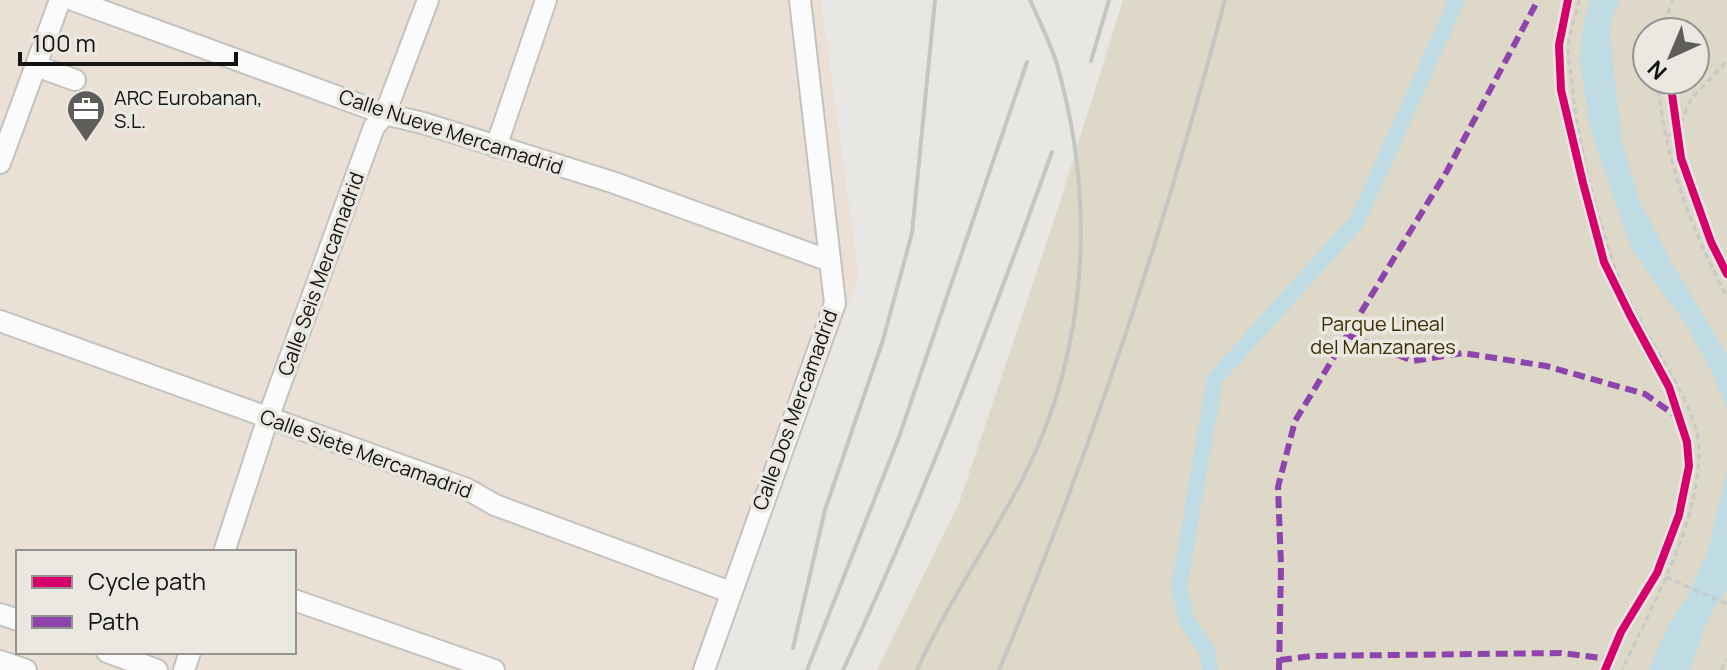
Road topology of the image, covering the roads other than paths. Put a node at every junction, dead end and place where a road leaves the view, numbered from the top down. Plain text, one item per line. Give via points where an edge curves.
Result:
1 (60, 0) edge
2 (73, 0) edge
3 (428, 0) edge
4 (546, 0) edge
5 (800, 0) edge
6 (36, 66) junction
7 (75, 80) dead end
8 (385, 114) junction
9 (496, 147) junction
10 (0, 163) edge
11 (830, 261) junction
12 (0, 321) edge
13 (268, 418) junction
14 (225, 550) edge
15 (730, 592) junction
16 (296, 601) edge
17 (113, 654) edge
18 (0, 661) edge
19 (26, 670) edge
20 (157, 670) edge
21 (494, 670) edge
22 (704, 670) edge

1 - 6 lane
2 - 8 lane, Calle Nueve Mercamadrid
3 - 8 lane, Calle Seis Mercamadrid
4 - 9 lane
5 - 11 lane, Calle Dos Mercamadrid
6 - 7 lane
6 - 10 lane
8 - 9 lane, Calle Nueve Mercamadrid
8 - 13 lane, Calle Seis Mercamadrid via 374,127
9 - 11 lane, Calle Nueve Mercamadrid via 612,182
11 - 15 lane, Calle Dos Mercamadrid via 835,303
12 - 13 lane, Calle Siete Mercamadrid
13 - 14 lane, Calle Seis Mercamadrid
13 - 15 lane, Calle Siete Mercamadrid
15 - 22 lane, Calle Dos Mercamadrid
16 - 21 lane
17 - 20 lane
18 - 19 lane

